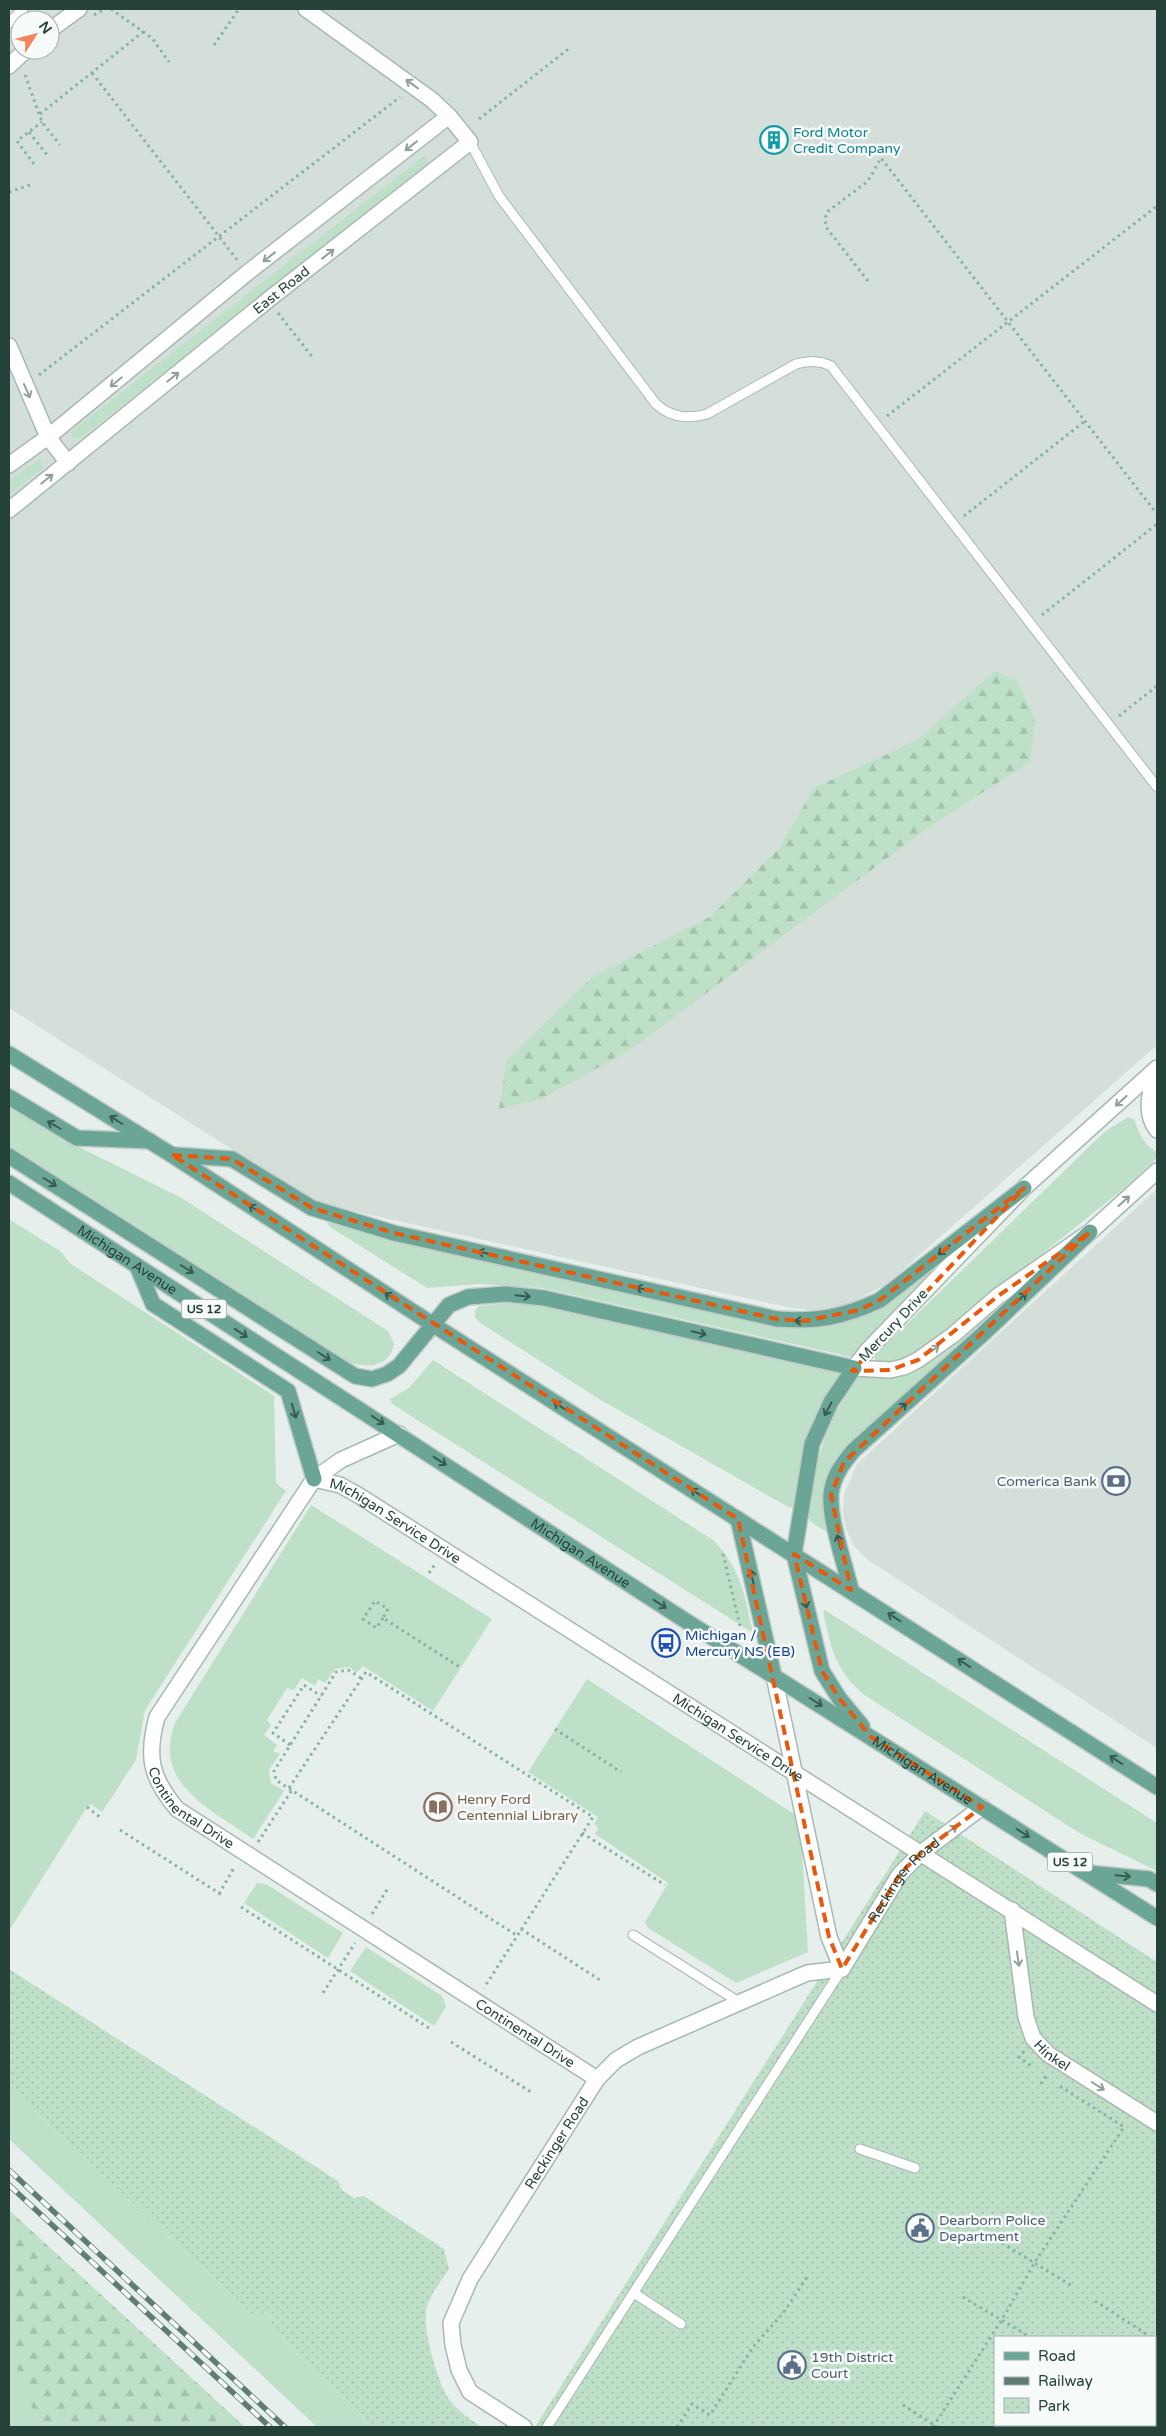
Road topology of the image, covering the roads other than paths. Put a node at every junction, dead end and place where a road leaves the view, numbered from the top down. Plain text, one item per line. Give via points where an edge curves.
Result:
1 (23, 9) edge
2 (79, 9) edge
3 (313, 12) edge
4 (9, 23) edge
5 (60, 23) edge
6 (449, 116) junction
7 (470, 142) junction
8 (9, 346) edge
9 (48, 437) junction
10 (68, 463) junction
11 (9, 465) edge
12 (9, 510) edge
13 (1157, 787) edge
14 (9, 1054) edge
15 (1156, 1069) edge
16 (9, 1097) edge
17 (1157, 1130) edge
18 (151, 1141) junction
19 (172, 1154) junction
20 (9, 1156) edge
21 (1157, 1171) edge
22 (9, 1183) edge
23 (1024, 1188) junction
24 (1090, 1232) junction
25 (137, 1266) junction
26 (432, 1324) junction
27 (854, 1368) junction
28 (399, 1434) junction
29 (314, 1479) junction
30 (738, 1519) junction
31 (794, 1554) junction
32 (851, 1590) junction
33 (774, 1676) junction
34 (871, 1737) junction
35 (795, 1773) junction
36 (1157, 1787) edge
37 (982, 1807) junction
38 (921, 1853) junction
39 (1088, 1873) junction
40 (1157, 1884) edge
41 (1012, 1910) junction
42 (1157, 1918) edge
43 (633, 1935) dead end
44 (842, 1969) junction
45 (739, 2002) junction
46 (1157, 2004) edge
47 (597, 2079) junction
48 (1157, 2123) edge
49 (860, 2149) dead end
50 (915, 2168) dead end
51 (634, 2293) junction
52 (681, 2324) dead end
53 (524, 2427) edge
54 (547, 2427) edge

1 - 4 lane
2 - 5 street
6 -> 3 street via 414,86
6 - 7 street
6 -> 9 street via 247,273
10 -> 7 street, East Road via 268,300
7 - 13 lane via 507,207 656,404 666,412 693,418 707,414 803,362 822,362 830,366
8 -> 9 street
9 - 10 street
9 - 11 street
12 -> 10 street, East Road
18 -> 14 main road
15 - 17 street via 1148,1104
15 -> 23 street, Mercury Drive
18 -> 16 main road via 77,1138
18 - 19 main road
23 -> 19 main road via 880,1300 859,1310 822,1320 804,1321 777,1319 394,1233 312,1208 232,1159
26 -> 19 main road
20 -> 26 main road via 355,1376 372,1379 393,1370 410,1354
24 -> 21 street, Mercury Drive
22 - 25 main road, Michigan Avenue / US 12
23 - 27 street, Mercury Drive
27 -> 24 street, Mercury Drive via 890,1370 918,1360 953,1336 998,1296
32 -> 24 main road via 831,1496 844,1462
25 -> 28 main road, Michigan Avenue / US 12
25 -> 29 main road via 153,1304 288,1390
26 -> 27 main road via 449,1305 468,1297 506,1294 544,1298
30 -> 26 main road
27 -> 31 main road via 831,1402 812,1444
28 - 29 street, Continental Drive via 341,1460
28 -> 33 main road, Michigan Avenue / US 12
29 - 35 street, Michigan Service Drive via 340,1485 358,1495
29 - 47 street, Continental Drive via 157,1717 152,1736 154,1775 163,1793 177,1809
30 - 31 main road
33 -> 30 main road
31 - 32 main road
31 -> 34 main road via 822,1671
36 -> 32 main road
33 -> 34 main road, Michigan Avenue / US 12
33 - 35 street
34 - 37 main road, Michigan Avenue / US 12
35 - 38 street, Michigan Service Drive
35 - 44 street via 829,1937
38 -> 37 street, Reckinger Road
37 -> 39 main road, Michigan Avenue / US 12
38 - 41 street, Michigan Service Drive
38 - 44 street, Reckinger Road via 900,1874
39 -> 40 main road via 1149,1879
39 - 42 main road, Michigan Avenue / US 12
41 - 46 street, Michigan Service Drive
41 -> 48 street, Hinkel via 1026,2017 1037,2044
43 - 45 lane
44 - 45 street, Reckinger Road via 807,1973
44 - 51 lane, Reckinger Road
45 - 47 street, Reckinger Road via 638,2047 616,2060
47 - 53 street, Reckinger Road via 470,2279 451,2323 452,2345 470,2392
49 - 50 lane
51 - 52 lane
51 - 54 lane, Reckinger Road

